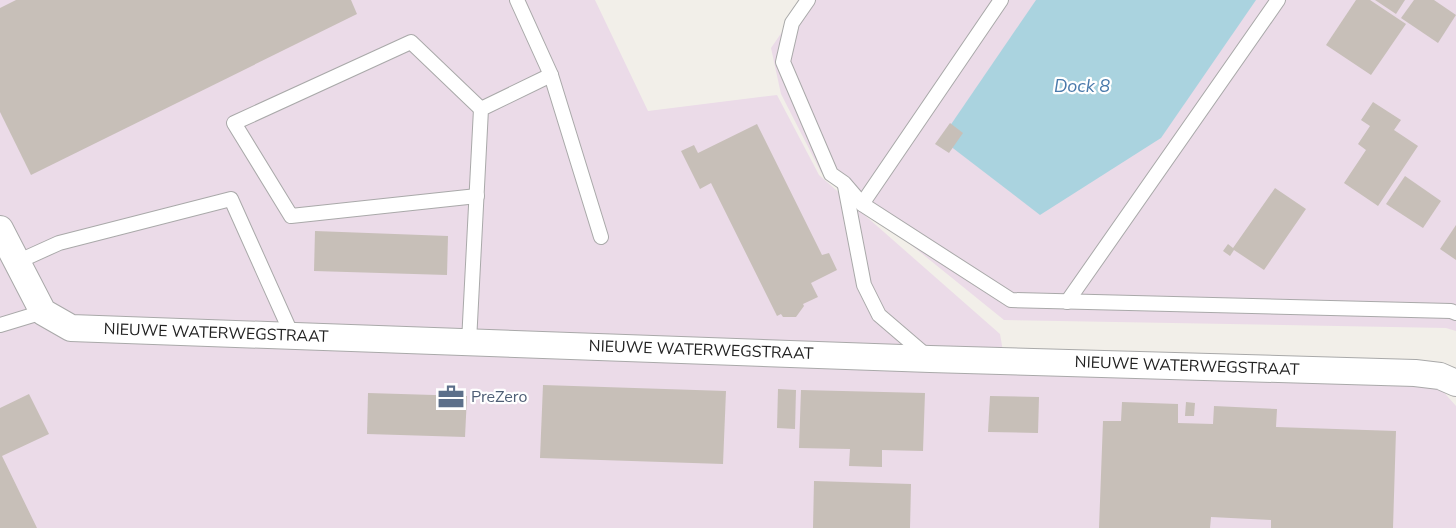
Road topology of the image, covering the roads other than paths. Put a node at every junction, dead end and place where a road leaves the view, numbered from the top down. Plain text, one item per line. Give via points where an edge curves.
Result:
1 (517, 0) edge
2 (808, 0) edge
3 (1001, 0) edge
4 (1278, 0) edge
5 (551, 75) junction
6 (481, 109) junction
7 (844, 183) junction
8 (477, 196) junction
9 (862, 204) junction
10 (0, 229) edge
11 (601, 237) dead end
12 (17, 262) junction
13 (1067, 302) junction
14 (43, 312) junction
15 (1456, 313) edge
16 (0, 325) edge
17 (292, 335) junction
18 (469, 342) junction
19 (930, 359) junction
20 (1456, 383) edge

1 - 5 lane
2 - 7 lane via 792,23 783,62 831,174
3 - 9 lane
4 - 13 lane
5 - 6 lane
5 - 11 lane
6 - 8 lane
6 - 8 lane via 411,42 234,123 291,216
7 - 9 lane
7 - 19 lane via 864,285 879,315
8 - 18 lane
9 - 13 lane via 1011,300
10 - 12 street
12 - 14 street
12 - 17 lane via 59,243 231,199
13 - 15 lane
14 - 16 lane
14 - 17 street, NIEUWE WATERWEGSTRAAT via 72,328
17 - 18 street, NIEUWE WATERWEGSTRAAT
18 - 19 street, NIEUWE WATERWEGSTRAAT
19 - 20 street, NIEUWE WATERWEGSTRAAT via 1415,373 1440,376

